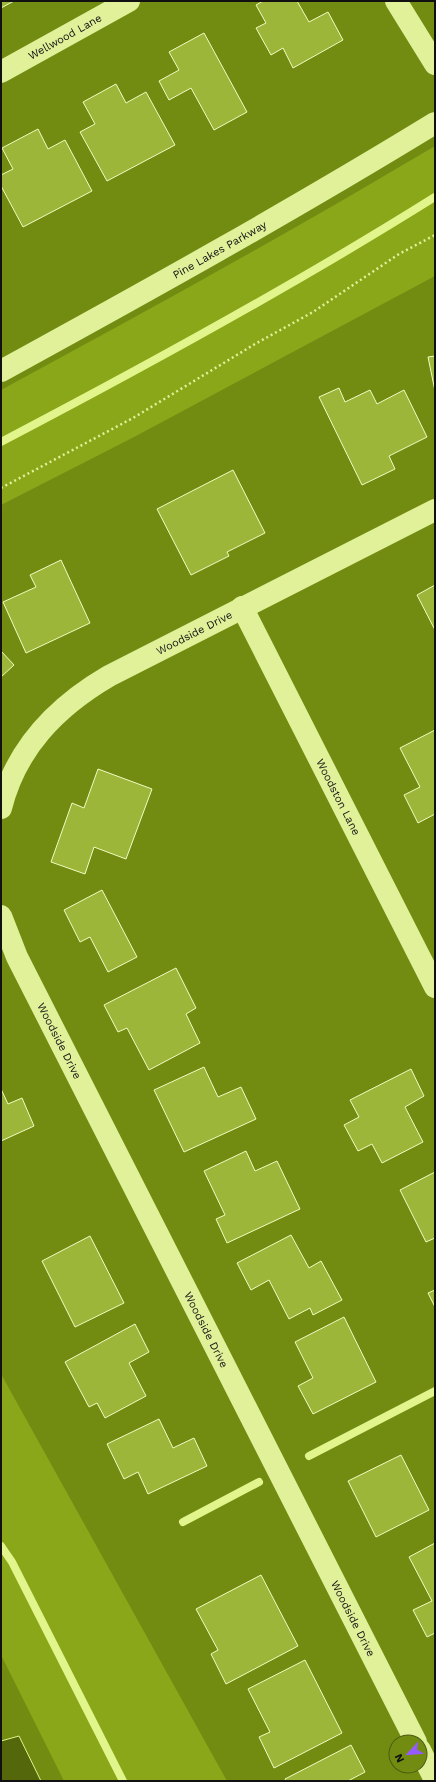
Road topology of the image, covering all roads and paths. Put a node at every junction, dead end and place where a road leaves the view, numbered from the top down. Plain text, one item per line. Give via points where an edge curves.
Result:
1 (129, 1) edge
2 (396, 1) edge
3 (435, 64) edge
4 (1, 72) edge
5 (435, 122) edge
6 (435, 235) edge
7 (1, 371) edge
8 (1, 488) edge
9 (435, 510) edge
10 (242, 607) junction
11 (1, 808) edge
12 (1, 916) edge
13 (435, 987) edge
14 (412, 1734) edge
15 (428, 1766) edge
16 (435, 1780) edge

1 - 4 street, Wellwood Lane
2 - 3 street
5 - 7 street, Pine Lakes Parkway via 192,266
6 - 8 path via 399,254 313,312 133,418
9 - 10 street, Woodside Drive
10 - 11 street, Woodside Drive via 109,676 65,706 40,732 18,764
10 - 13 street, Woodston Lane
12 - 14 street, Woodside Drive via 17,957
15 - 16 street

